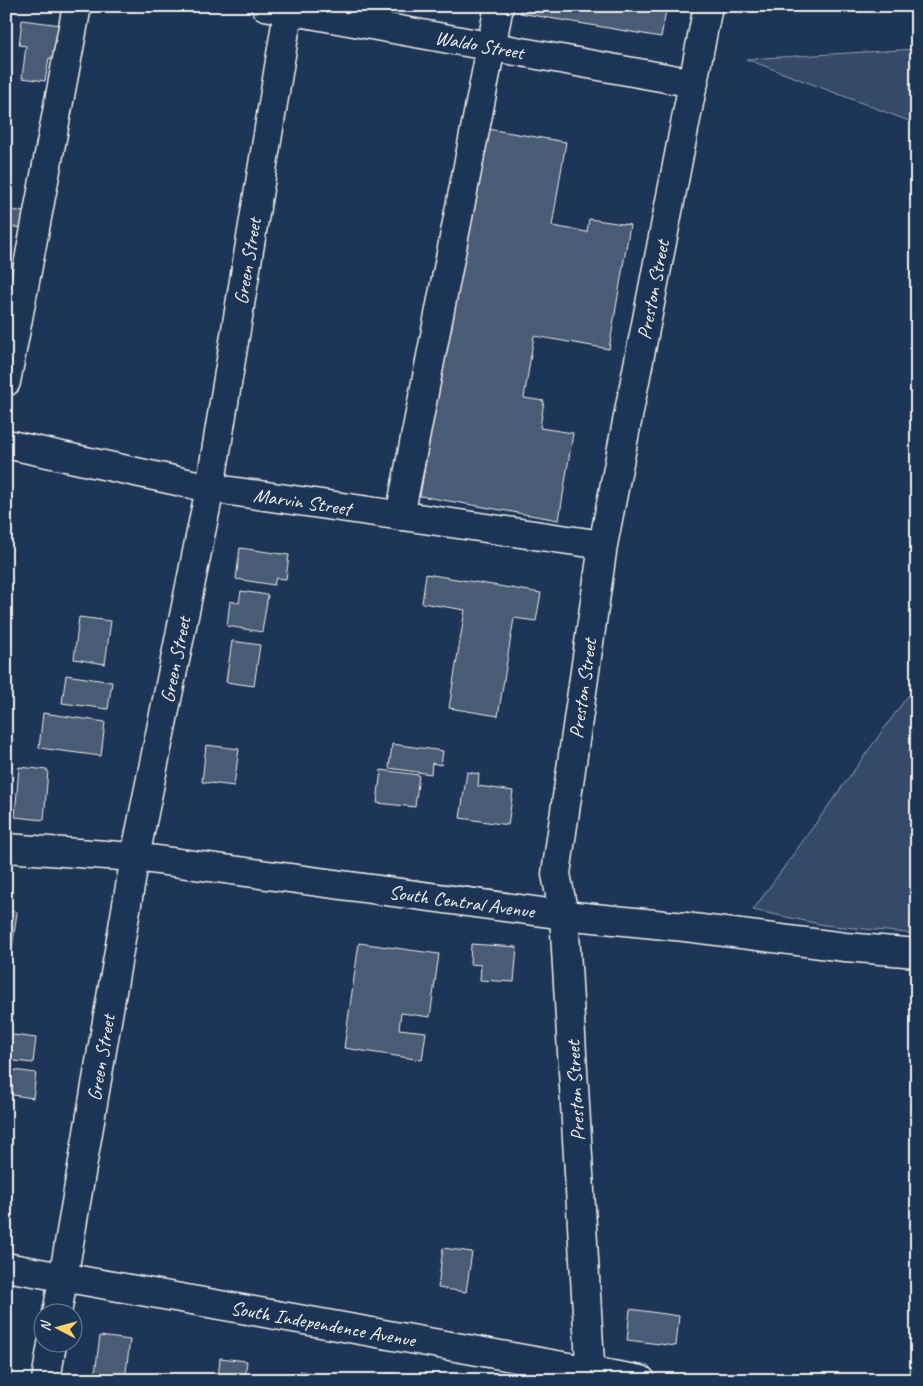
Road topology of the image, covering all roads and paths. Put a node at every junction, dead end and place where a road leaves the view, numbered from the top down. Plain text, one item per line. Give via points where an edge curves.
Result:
1 (77, 6) edge
2 (499, 6) edge
3 (708, 6) edge
4 (281, 8) edge
5 (492, 47) junction
6 (694, 83) junction
7 (6, 382) edge
8 (6, 444) edge
9 (210, 488) junction
10 (400, 516) junction
11 (603, 545) junction
12 (6, 848) edge
13 (135, 857) junction
14 (564, 915) junction
15 (917, 953) edge
16 (6, 1267) edge
17 (64, 1277) junction
18 (60, 1304) edge
19 (50, 1354) edge
20 (591, 1375) edge
21 (46, 1380) edge
22 (640, 1380) edge

1 - 7 street
2 - 5 street
3 - 6 street, Preston Street
4 - 5 street, Waldo Street
4 - 9 street, Green Street
5 - 6 street, Waldo Street
5 - 10 street
6 - 11 street, Preston Street
8 - 9 street, Marvin Street
9 - 10 street, Marvin Street
9 - 13 street, Green Street
10 - 11 street, Marvin Street
11 - 14 street, Preston Street via 556,874
12 - 13 street, South Central Avenue
13 - 14 street, South Central Avenue
13 - 17 street, Green Street
14 - 15 street, South Central Avenue
14 - 20 street, Preston Street
16 - 17 street, South Independence Avenue
17 - 18 street, Green Street
17 - 20 street, South Independence Avenue
19 - 21 street
20 - 22 street, South Independence Avenue

